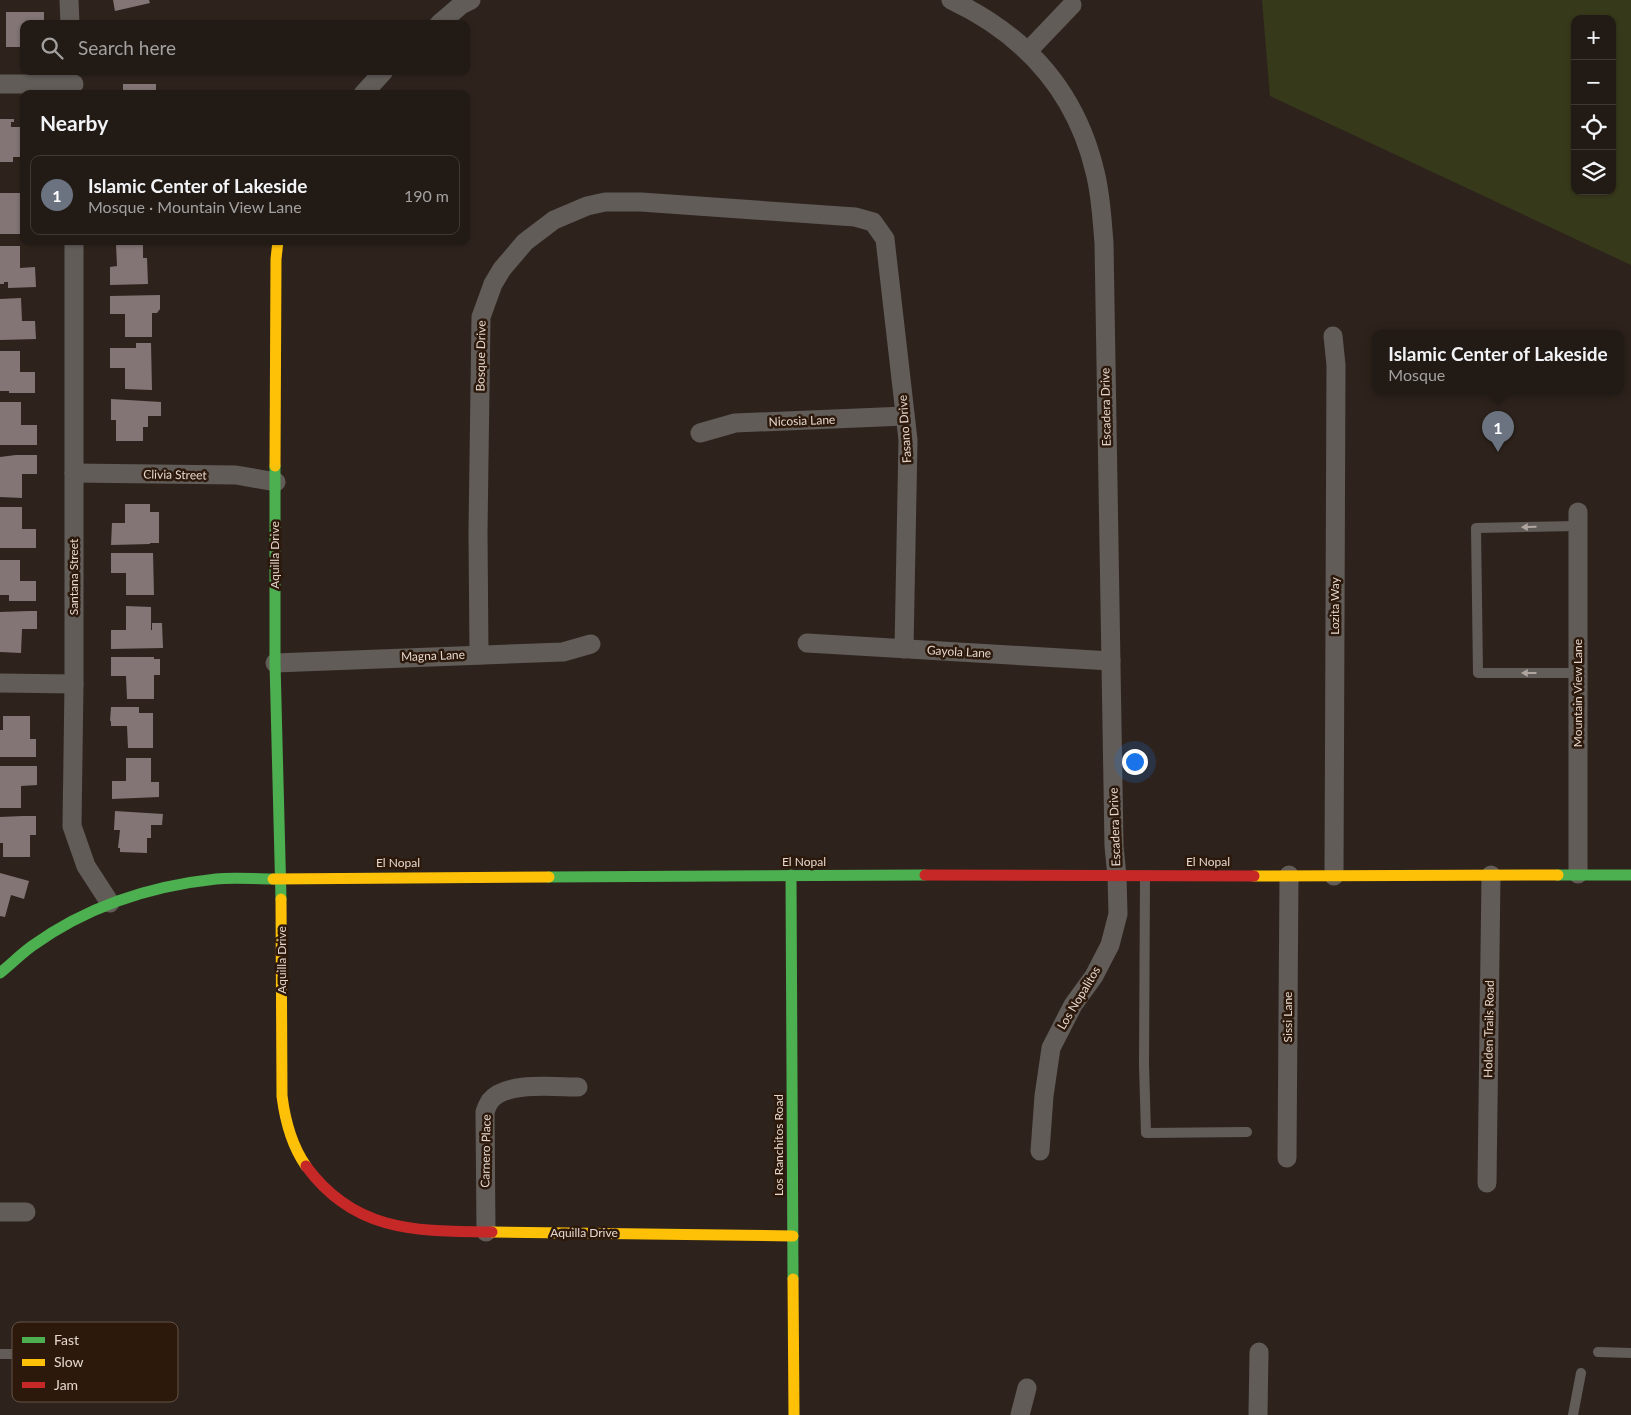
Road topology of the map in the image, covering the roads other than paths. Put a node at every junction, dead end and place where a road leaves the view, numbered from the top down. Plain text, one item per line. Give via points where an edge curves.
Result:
1 (69, 0) edge
2 (471, 0) edge
3 (951, 0) edge
4 (1072, 5) dead end
5 (70, 20) edge
6 (444, 20) edge
7 (1028, 51) junction
8 (376, 75) edge
9 (74, 83) edge
10 (0, 84) edge
11 (366, 90) edge
12 (885, 239) joint
13 (74, 245) edge
14 (278, 245) edge
15 (1333, 336) dead end
16 (905, 416) junction
17 (700, 433) dead end
18 (74, 473) junction
19 (276, 482) junction
20 (1578, 519) joint
21 (807, 643) dead end
22 (591, 644) dead end
23 (904, 649) junction
24 (479, 655) junction
25 (1111, 661) junction
26 (275, 662) junction
27 (1578, 673) junction
28 (0, 683) edge
29 (74, 684) junction
30 (1578, 874) junction
31 (791, 875) junction
32 (1145, 875) junction
33 (1289, 875) junction
34 (1491, 875) junction
35 (1631, 875) edge
36 (1117, 876) junction
37 (1334, 876) junction
38 (280, 877) junction
39 (110, 903) junction
40 (0, 973) edge
41 (578, 1088) dead end
42 (1247, 1132) dead end
43 (1040, 1151) dead end
44 (1287, 1158) dead end
45 (1487, 1183) dead end
46 (0, 1212) edge
47 (26, 1212) dead end
48 (486, 1232) junction
49 (793, 1236) junction
50 (1259, 1352) dead end
51 (1598, 1352) dead end
52 (1631, 1353) edge
53 (1580, 1373) dead end
54 (1028, 1388) dead end
55 (794, 1415) edge
56 (1020, 1415) edge
57 (1258, 1415) edge
58 (1573, 1415) edge

1 - 5 street
2 - 6 street
3 - 7 street, Escadera Drive via 992,22
4 - 7 street
7 - 25 street, Escadera Drive via 1064,95 1076,116 1092,158 1100,197 1104,243
8 - 11 street
9 - 10 street
12 - 16 street, Fasano Drive
12 - 24 street, Bosque Drive via 873,222 855,217 605,202 562,216 525,242 493,284 481,317
13 - 18 street, Santana Street
14 - 19 street, Aquilla Drive
15 - 37 street, Lozita Way via 1336,365
16 - 17 street, Nicosia Lane via 735,423
16 - 23 street, Fasano Drive via 908,440
18 - 19 street, Clivia Street via 236,475
18 - 29 street, Santana Street
19 - 26 street, Aquilla Drive
20 - 27 street, Mountain View Lane
20 - 27 lane via 1476,528 1478,673
21 - 23 street, Gayola Lane
22 - 24 street, Magna Lane via 563,652
23 - 25 street, Gayola Lane
24 - 26 street, Magna Lane
25 - 36 street, Escadera Drive
26 - 38 street, Aquilla Drive
27 - 30 street, Mountain View Lane
28 - 29 street
29 - 39 street, Santana Street via 72,826 86,866
30 - 34 street, El Nopal
30 - 35 street, El Nopal
31 - 36 street, El Nopal
31 - 38 street, El Nopal
31 - 49 street, Los Ranchitos Road
32 - 33 street, El Nopal
32 - 36 street, El Nopal
32 - 42 lane via 1146,1133
33 - 37 street, El Nopal
33 - 44 street, Sissi Lane
34 - 37 street, El Nopal
34 - 45 street, Holden Trails Road
36 - 43 street, Los Nopalitos via 1118,914 1110,945 1051,1048
38 - 39 street, El Nopal via 218,878 178,884
38 - 48 street, Aquilla Drive via 282,1096 289,1131 304,1163 340,1202 371,1219 404,1228
39 - 40 street, El Nopal via 77,918 32,946
41 - 48 street, Carnero Place via 516,1088 490,1100 485,1112
46 - 47 street
48 - 49 street, Aquilla Drive
49 - 55 street, Los Ranchitos Road
50 - 57 street
51 - 52 lane
53 - 58 lane
54 - 56 street

